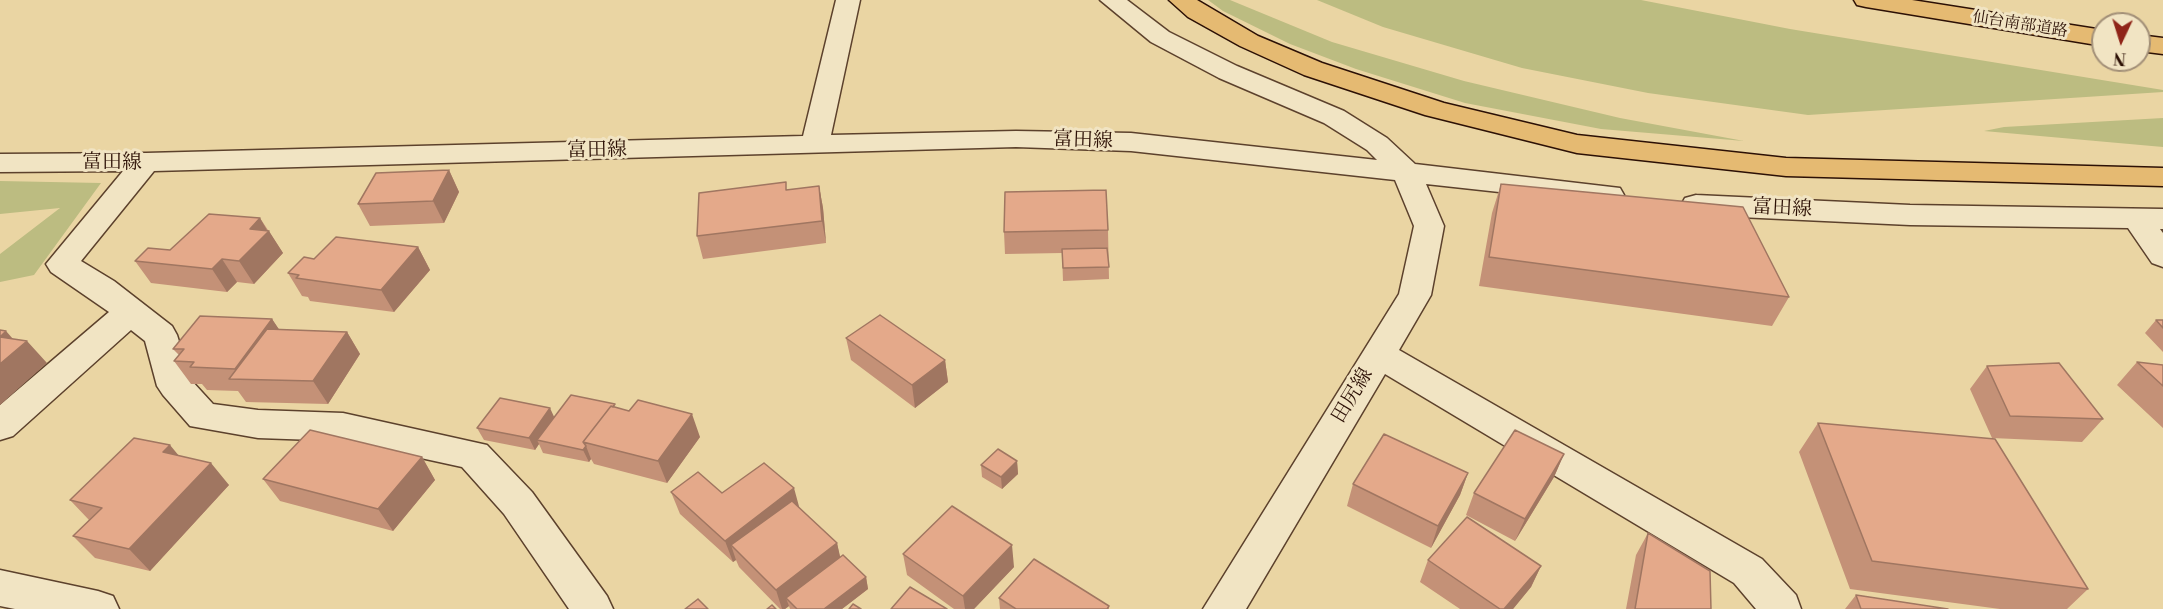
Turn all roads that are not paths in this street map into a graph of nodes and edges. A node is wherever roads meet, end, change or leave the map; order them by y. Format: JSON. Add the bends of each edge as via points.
{"nodes":[{"id":1,"x":848,"y":0,"type":"edge"},
{"id":2,"x":1112,"y":0,"type":"edge"},
{"id":3,"x":1181,"y":0,"type":"edge"},
{"id":4,"x":1866,"y":0,"type":"edge"},
{"id":5,"x":2091,"y":36,"type":"edge"},
{"id":6,"x":815,"y":146,"type":"junction"},
{"id":7,"x":146,"y":162,"type":"junction"},
{"id":8,"x":0,"y":163,"type":"edge"},
{"id":9,"x":1406,"y":172,"type":"junction"},
{"id":10,"x":2163,"y":177,"type":"edge"},
{"id":11,"x":1639,"y":199,"type":"edge"},
{"id":12,"x":1674,"y":203,"type":"edge"},
{"id":13,"x":2149,"y":218,"type":"edge"},
{"id":14,"x":2163,"y":256,"type":"edge"},
{"id":15,"x":130,"y":312,"type":"junction"},
{"id":16,"x":1378,"y":354,"type":"junction"},
{"id":17,"x":0,"y":426,"type":"edge"},
{"id":18,"x":0,"y":588,"type":"edge"},
{"id":19,"x":1781,"y":608,"type":"edge"},
{"id":20,"x":98,"y":609,"type":"edge"},
{"id":21,"x":592,"y":609,"type":"edge"},
{"id":22,"x":1224,"y":609,"type":"edge"}],
"edges":[{"from":1,"to":6,"type":"street"},
{"from":2,"to":9,"type":"street","via":[[1160,38],[1334,117],[1377,144]]},
{"from":3,"to":10,"type":"highway","via":[[1250,41],[1313,69],[1435,109],[1577,144],[1786,167]]},
{"from":4,"to":5,"type":"highway","name":"仙台南部道路"},
{"from":6,"to":7,"type":"street","name":"富田線"},
{"from":6,"to":9,"type":"street","name":"富田線","via":[[1016,139],[1131,142]]},
{"from":7,"to":8,"type":"street","name":"富田線"},
{"from":7,"to":15,"type":"street","via":[[62,264]]},
{"from":9,"to":11,"type":"street","name":"富田線"},
{"from":9,"to":16,"type":"street","name":"田尻線","via":[[1429,226],[1415,295]]},
{"from":12,"to":13,"type":"street","name":"富田線","via":[[1910,215]]},
{"from":13,"to":14,"type":"street"},
{"from":15,"to":17,"type":"street"},
{"from":15,"to":21,"type":"street","via":[[160,336],[175,386],[203,416],[258,424],[343,427],[474,455],[518,503]]},
{"from":16,"to":19,"type":"street","via":[[1748,571]]},
{"from":16,"to":22,"type":"street","name":"田尻線"},
{"from":18,"to":20,"type":"street"}]}
